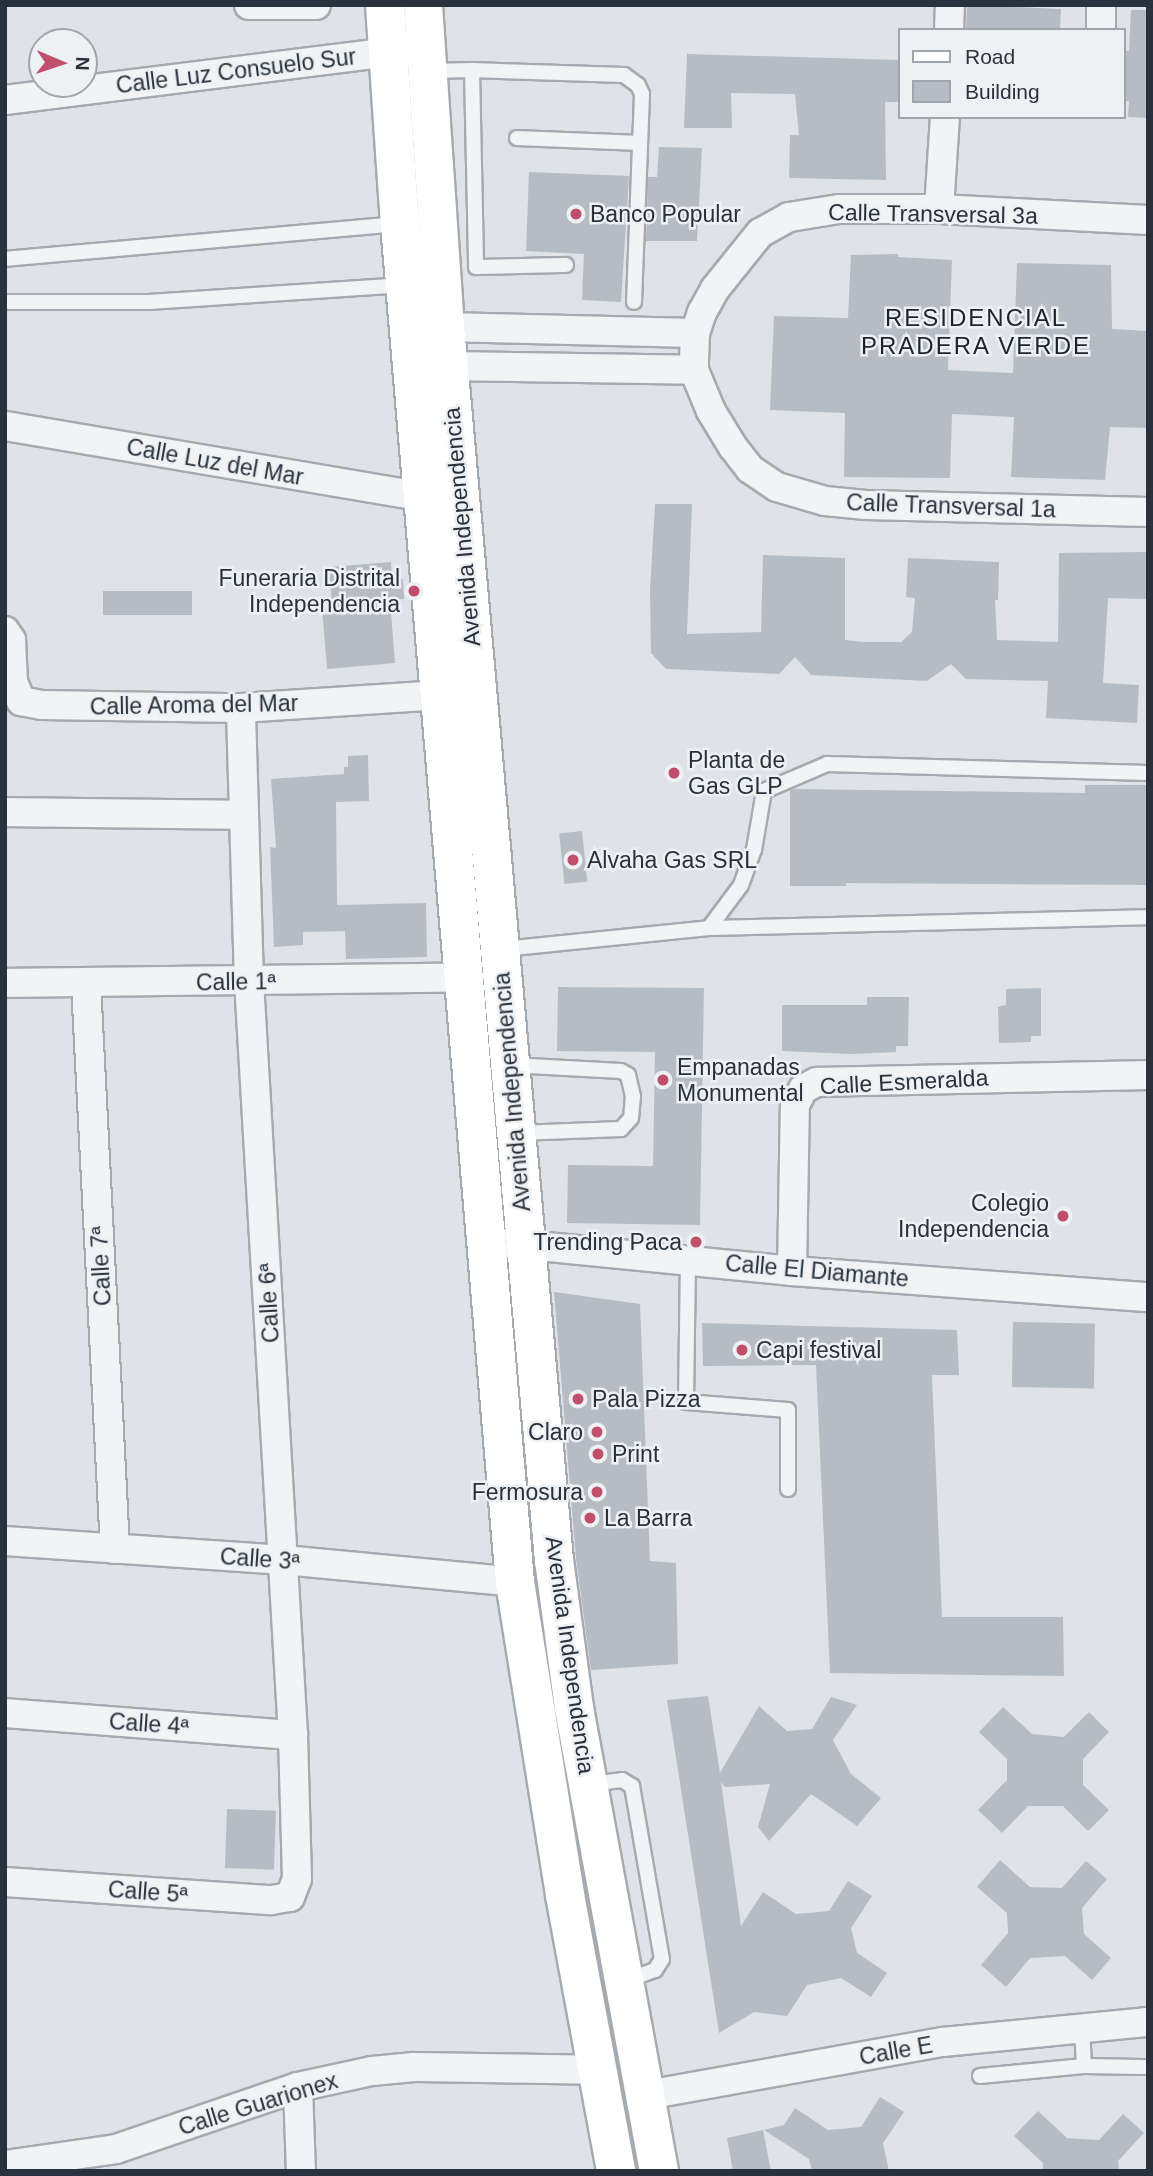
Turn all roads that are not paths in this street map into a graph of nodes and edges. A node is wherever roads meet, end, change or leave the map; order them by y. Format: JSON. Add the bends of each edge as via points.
{"nodes":[{"id":1,"x":249,"y":5,"type":"edge"},
{"id":2,"x":316,"y":5,"type":"edge"},
{"id":3,"x":384,"y":5,"type":"edge"},
{"id":4,"x":424,"y":5,"type":"edge"},
{"id":5,"x":950,"y":5,"type":"edge"},
{"id":6,"x":1101,"y":5,"type":"edge"},
{"id":7,"x":949,"y":28,"type":"edge"},
{"id":8,"x":1101,"y":28,"type":"edge"},
{"id":9,"x":387,"y":52,"type":"junction"},
{"id":10,"x":426,"y":60,"type":"junction"},
{"id":11,"x":472,"y":70,"type":"junction"},
{"id":12,"x":5,"y":100,"type":"edge"},
{"id":13,"x":945,"y":119,"type":"edge"},
{"id":14,"x":517,"y":138,"type":"dead end"},
{"id":15,"x":640,"y":143,"type":"junction"},
{"id":16,"x":939,"y":209,"type":"junction"},
{"id":17,"x":1148,"y":220,"type":"edge"},
{"id":18,"x":400,"y":224,"type":"junction"},
{"id":19,"x":5,"y":258,"type":"edge"},
{"id":20,"x":566,"y":265,"type":"dead end"},
{"id":21,"x":458,"y":266,"type":"junction"},
{"id":22,"x":405,"y":285,"type":"junction"},
{"id":23,"x":5,"y":302,"type":"edge"},
{"id":24,"x":634,"y":302,"type":"dead end"},
{"id":25,"x":445,"y":327,"type":"junction"},
{"id":26,"x":695,"y":333,"type":"junction"},
{"id":27,"x":448,"y":366,"type":"junction"},
{"id":28,"x":694,"y":370,"type":"junction"},
{"id":29,"x":5,"y":426,"type":"edge"},
{"id":30,"x":424,"y":497,"type":"junction"},
{"id":31,"x":1148,"y":512,"type":"edge"},
{"id":32,"x":5,"y":631,"type":"edge"},
{"id":33,"x":441,"y":695,"type":"junction"},
{"id":34,"x":241,"y":708,"type":"junction"},
{"id":35,"x":1148,"y":773,"type":"edge"},
{"id":36,"x":5,"y":812,"type":"edge"},
{"id":37,"x":244,"y":815,"type":"junction"},
{"id":38,"x":1148,"y":917,"type":"edge"},
{"id":39,"x":709,"y":928,"type":"junction"},
{"id":40,"x":481,"y":960,"type":"junction"},
{"id":41,"x":249,"y":982,"type":"junction"},
{"id":42,"x":5,"y":983,"type":"edge"},
{"id":43,"x":86,"y":984,"type":"junction"},
{"id":44,"x":510,"y":1065,"type":"junction"},
{"id":45,"x":1148,"y":1075,"type":"edge"},
{"id":46,"x":516,"y":1133,"type":"junction"},
{"id":47,"x":487,"y":1242,"type":"junction"},
{"id":48,"x":526,"y":1244,"type":"junction"},
{"id":49,"x":688,"y":1259,"type":"junction"},
{"id":50,"x":792,"y":1271,"type":"junction"},
{"id":51,"x":1148,"y":1297,"type":"edge"},
{"id":52,"x":788,"y":1489,"type":"dead end"},
{"id":53,"x":5,"y":1541,"type":"edge"},
{"id":54,"x":115,"y":1549,"type":"junction"},
{"id":55,"x":284,"y":1560,"type":"junction"},
{"id":56,"x":515,"y":1582,"type":"junction"},
{"id":57,"x":5,"y":1713,"type":"edge"},
{"id":58,"x":293,"y":1735,"type":"junction"},
{"id":59,"x":5,"y":1882,"type":"edge"},
{"id":60,"x":290,"y":1897,"type":"joint"},
{"id":61,"x":1148,"y":2022,"type":"edge"},
{"id":62,"x":1082,"y":2028,"type":"junction"},
{"id":63,"x":1084,"y":2066,"type":"junction"},
{"id":64,"x":1148,"y":2067,"type":"edge"},
{"id":65,"x":597,"y":2070,"type":"junction"},
{"id":66,"x":980,"y":2076,"type":"dead end"},
{"id":67,"x":298,"y":2087,"type":"junction"},
{"id":68,"x":647,"y":2095,"type":"junction"},
{"id":69,"x":51,"y":2164,"type":"edge"},
{"id":70,"x":5,"y":2165,"type":"edge"},
{"id":71,"x":301,"y":2171,"type":"edge"},
{"id":72,"x":616,"y":2171,"type":"edge"},
{"id":73,"x":659,"y":2171,"type":"edge"}],
"edges":[{"from":1,"to":2,"type":"street"},
{"from":3,"to":9,"type":"main road","name":"Avenida Independencia"},
{"from":4,"to":10,"type":"main road","name":"Avenida Independencia"},
{"from":5,"to":7,"type":"street"},
{"from":6,"to":8,"type":"street"},
{"from":9,"to":10,"type":"street","name":"Calle Luz Consuelo Sur"},
{"from":9,"to":12,"type":"street","name":"Calle Luz Consuelo Sur"},
{"from":9,"to":18,"type":"main road","name":"Avenida Independencia"},
{"from":10,"to":11,"type":"lane"},
{"from":10,"to":21,"type":"main road","name":"Avenida Independencia"},
{"from":11,"to":15,"type":"lane","via":[[632,78],[642,94]]},
{"from":11,"to":21,"type":"lane"},
{"from":13,"to":16,"type":"street"},
{"from":14,"to":15,"type":"lane"},
{"from":15,"to":24,"type":"lane"},
{"from":16,"to":17,"type":"street","name":"Calle Transversal 3a"},
{"from":16,"to":26,"type":"street","name":"Calle Transversal 3a","via":[[839,209],[789,217],[760,233],[715,289]]},
{"from":18,"to":19,"type":"lane"},
{"from":18,"to":22,"type":"main road","name":"Avenida Independencia"},
{"from":20,"to":21,"type":"lane"},
{"from":21,"to":25,"type":"main road","name":"Avenida Independencia"},
{"from":22,"to":23,"type":"lane","via":[[149,302]]},
{"from":22,"to":30,"type":"main road","name":"Avenida Independencia"},
{"from":25,"to":26,"type":"street"},
{"from":25,"to":27,"type":"main road","name":"Avenida Independencia"},
{"from":26,"to":28,"type":"street"},
{"from":27,"to":28,"type":"street"},
{"from":27,"to":40,"type":"main road","name":"Avenida Independencia"},
{"from":28,"to":31,"type":"street","name":"Calle Transversal 1a","via":[[733,447],[750,469],[777,487],[825,501],[866,505]]},
{"from":29,"to":30,"type":"street","name":"Calle Luz del Mar"},
{"from":30,"to":33,"type":"main road","name":"Avenida Independencia"},
{"from":32,"to":34,"type":"street","name":"Calle Aroma del Mar","via":[[11,640],[13,682],[21,701]]},
{"from":33,"to":34,"type":"street","name":"Calle Aroma del Mar"},
{"from":33,"to":40,"type":"main road","name":"Avenida Independencia"},
{"from":34,"to":37,"type":"street","name":"Calle 6ª"},
{"from":35,"to":39,"type":"lane","via":[[827,764],[764,791],[754,850],[741,885]]},
{"from":36,"to":37,"type":"street"},
{"from":37,"to":41,"type":"street","name":"Calle 6ª"},
{"from":38,"to":39,"type":"lane"},
{"from":39,"to":40,"type":"lane"},
{"from":40,"to":41,"type":"street","name":"Calle 1ª"},
{"from":40,"to":44,"type":"main road","name":"Avenida Independencia"},
{"from":40,"to":47,"type":"main road","name":"Avenida Independencia"},
{"from":41,"to":43,"type":"street","name":"Calle 1ª"},
{"from":41,"to":55,"type":"street","name":"Calle 6ª"},
{"from":42,"to":43,"type":"street","name":"Calle 1ª"},
{"from":43,"to":54,"type":"street","name":"Calle 7ª"},
{"from":44,"to":46,"type":"main road","name":"Avenida Independencia"},
{"from":44,"to":46,"type":"lane","via":[[621,1071],[628,1075],[633,1096],[631,1118],[621,1129]]},
{"from":45,"to":50,"type":"street","name":"Calle Esmeralda","via":[[817,1082],[803,1089],[795,1105]]},
{"from":46,"to":48,"type":"main road","name":"Avenida Independencia"},
{"from":47,"to":48,"type":"street","name":"Calle El Diamante"},
{"from":47,"to":56,"type":"main road","name":"Avenida Independencia"},
{"from":48,"to":49,"type":"street","name":"Calle El Diamante"},
{"from":48,"to":68,"type":"main road","name":"Avenida Independencia","via":[[554,1560],[588,1784]]},
{"from":49,"to":50,"type":"street","name":"Calle El Diamante"},
{"from":49,"to":52,"type":"lane","via":[[686,1402],[788,1410]]},
{"from":50,"to":51,"type":"street","name":"Calle El Diamante"},
{"from":53,"to":54,"type":"street","name":"Calle 3ª"},
{"from":54,"to":55,"type":"street","name":"Calle 3ª"},
{"from":55,"to":56,"type":"street","name":"Calle 3ª"},
{"from":55,"to":58,"type":"street","name":"Calle 6ª"},
{"from":56,"to":65,"type":"main road","name":"Avenida Independencia"},
{"from":57,"to":58,"type":"street","name":"Calle 4ª"},
{"from":58,"to":60,"type":"street","name":"Calle 6ª","via":[[297,1879]]},
{"from":59,"to":60,"type":"street","name":"Calle 5ª","via":[[271,1900]]},
{"from":61,"to":62,"type":"street","name":"Calle E"},
{"from":62,"to":63,"type":"lane"},
{"from":62,"to":68,"type":"street","name":"Calle E","via":[[943,2042]]},
{"from":63,"to":64,"type":"lane"},
{"from":63,"to":66,"type":"lane"},
{"from":65,"to":67,"type":"street","name":"Calle Guarionex","via":[[414,2067]]},
{"from":65,"to":72,"type":"main road","name":"Avenida Independencia"},
{"from":67,"to":69,"type":"street","name":"Calle Guarionex","via":[[116,2148]]},
{"from":67,"to":71,"type":"street"},
{"from":68,"to":73,"type":"main road","name":"Avenida Independencia"},
{"from":69,"to":70,"type":"street","name":"Calle Guarionex"}]}
